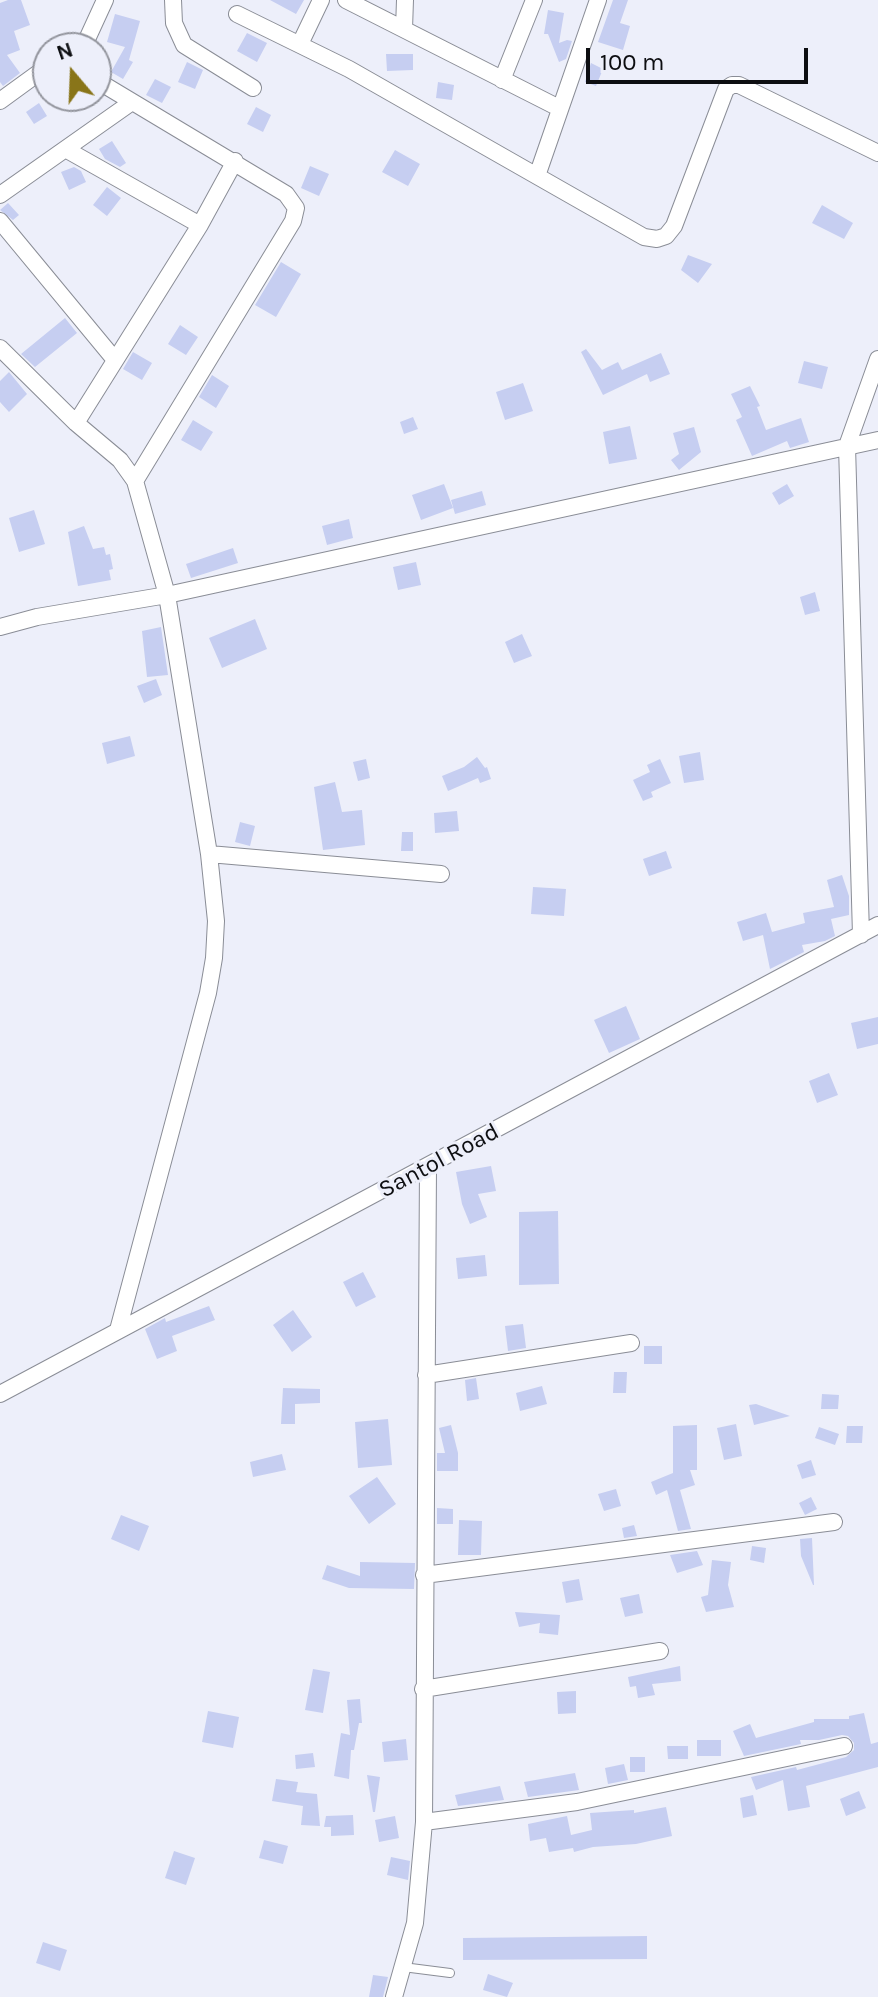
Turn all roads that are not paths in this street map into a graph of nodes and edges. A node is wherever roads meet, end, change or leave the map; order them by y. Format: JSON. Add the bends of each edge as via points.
{"nodes":[{"id":1,"x":105,"y":0,"type":"edge"},
{"id":2,"x":173,"y":0,"type":"edge"},
{"id":3,"x":321,"y":0,"type":"edge"},
{"id":4,"x":346,"y":0,"type":"edge"},
{"id":5,"x":405,"y":0,"type":"edge"},
{"id":6,"x":534,"y":0,"type":"edge"},
{"id":7,"x":598,"y":0,"type":"edge"},
{"id":8,"x":237,"y":14,"type":"dead end"},
{"id":9,"x":404,"y":29,"type":"junction"},
{"id":10,"x":90,"y":32,"type":"edge"},
{"id":11,"x":300,"y":44,"type":"junction"},
{"id":12,"x":32,"y":78,"type":"edge"},
{"id":13,"x":502,"y":80,"type":"junction"},
{"id":14,"x":253,"y":88,"type":"dead end"},
{"id":15,"x":112,"y":90,"type":"edge"},
{"id":16,"x":0,"y":101,"type":"edge"},
{"id":17,"x":132,"y":102,"type":"junction"},
{"id":18,"x":559,"y":108,"type":"junction"},
{"id":19,"x":67,"y":150,"type":"junction"},
{"id":20,"x":878,"y":153,"type":"edge"},
{"id":21,"x":235,"y":161,"type":"junction"},
{"id":22,"x":537,"y":176,"type":"junction"},
{"id":23,"x":0,"y":195,"type":"edge"},
{"id":24,"x":0,"y":221,"type":"edge"},
{"id":25,"x":200,"y":225,"type":"junction"},
{"id":26,"x":0,"y":348,"type":"edge"},
{"id":27,"x":878,"y":359,"type":"edge"},
{"id":28,"x":115,"y":360,"type":"junction"},
{"id":29,"x":76,"y":423,"type":"junction"},
{"id":30,"x":878,"y":440,"type":"edge"},
{"id":31,"x":847,"y":446,"type":"junction"},
{"id":32,"x":135,"y":481,"type":"junction"},
{"id":33,"x":167,"y":595,"type":"junction"},
{"id":34,"x":0,"y":627,"type":"edge"},
{"id":35,"x":209,"y":854,"type":"junction"},
{"id":36,"x":441,"y":874,"type":"dead end"},
{"id":37,"x":878,"y":925,"type":"edge"},
{"id":38,"x":861,"y":935,"type":"junction"},
{"id":39,"x":428,"y":1167,"type":"junction"},
{"id":40,"x":118,"y":1330,"type":"junction"},
{"id":41,"x":631,"y":1343,"type":"dead end"},
{"id":42,"x":426,"y":1375,"type":"junction"},
{"id":43,"x":0,"y":1394,"type":"edge"},
{"id":44,"x":834,"y":1522,"type":"dead end"},
{"id":45,"x":424,"y":1575,"type":"junction"},
{"id":46,"x":660,"y":1651,"type":"dead end"},
{"id":47,"x":423,"y":1689,"type":"junction"},
{"id":48,"x":844,"y":1746,"type":"dead end"},
{"id":49,"x":424,"y":1822,"type":"junction"},
{"id":50,"x":403,"y":1967,"type":"junction"},
{"id":51,"x":450,"y":1973,"type":"dead end"},
{"id":52,"x":394,"y":1997,"type":"edge"}],
"edges":[{"from":1,"to":10,"type":"street"},
{"from":2,"to":14,"type":"street","via":[[174,23],[184,45]]},
{"from":3,"to":11,"type":"street"},
{"from":4,"to":9,"type":"street"},
{"from":5,"to":9,"type":"street"},
{"from":6,"to":13,"type":"street"},
{"from":7,"to":18,"type":"street"},
{"from":8,"to":11,"type":"street"},
{"from":9,"to":13,"type":"street"},
{"from":11,"to":22,"type":"street"},
{"from":12,"to":16,"type":"street"},
{"from":13,"to":18,"type":"street"},
{"from":15,"to":17,"type":"street"},
{"from":17,"to":19,"type":"street"},
{"from":17,"to":21,"type":"street"},
{"from":18,"to":22,"type":"street"},
{"from":19,"to":23,"type":"street"},
{"from":19,"to":25,"type":"street"},
{"from":20,"to":22,"type":"street","via":[[739,85],[726,89],[666,236],[644,237]]},
{"from":21,"to":25,"type":"street"},
{"from":21,"to":32,"type":"street","via":[[291,198],[295,214]]},
{"from":24,"to":28,"type":"street"},
{"from":25,"to":28,"type":"street"},
{"from":26,"to":29,"type":"street"},
{"from":27,"to":31,"type":"street"},
{"from":28,"to":29,"type":"street"},
{"from":29,"to":32,"type":"street","via":[[120,460]]},
{"from":30,"to":31,"type":"street"},
{"from":31,"to":33,"type":"street"},
{"from":31,"to":38,"type":"street"},
{"from":32,"to":33,"type":"street"},
{"from":33,"to":34,"type":"street"},
{"from":33,"to":35,"type":"street"},
{"from":35,"to":36,"type":"street"},
{"from":35,"to":40,"type":"street","via":[[216,921],[208,993]]},
{"from":37,"to":38,"type":"street","name":"Santol Road"},
{"from":38,"to":39,"type":"street","name":"Santol Road"},
{"from":39,"to":40,"type":"street","name":"Santol Road"},
{"from":39,"to":42,"type":"street"},
{"from":40,"to":43,"type":"street","name":"Santol Road"},
{"from":41,"to":42,"type":"street"},
{"from":42,"to":45,"type":"street"},
{"from":44,"to":45,"type":"street"},
{"from":45,"to":47,"type":"street"},
{"from":46,"to":47,"type":"street"},
{"from":47,"to":49,"type":"street"},
{"from":48,"to":49,"type":"street","via":[[577,1802]]},
{"from":49,"to":50,"type":"street","via":[[415,1923]]},
{"from":50,"to":51,"type":"lane"},
{"from":50,"to":52,"type":"street"}]}
